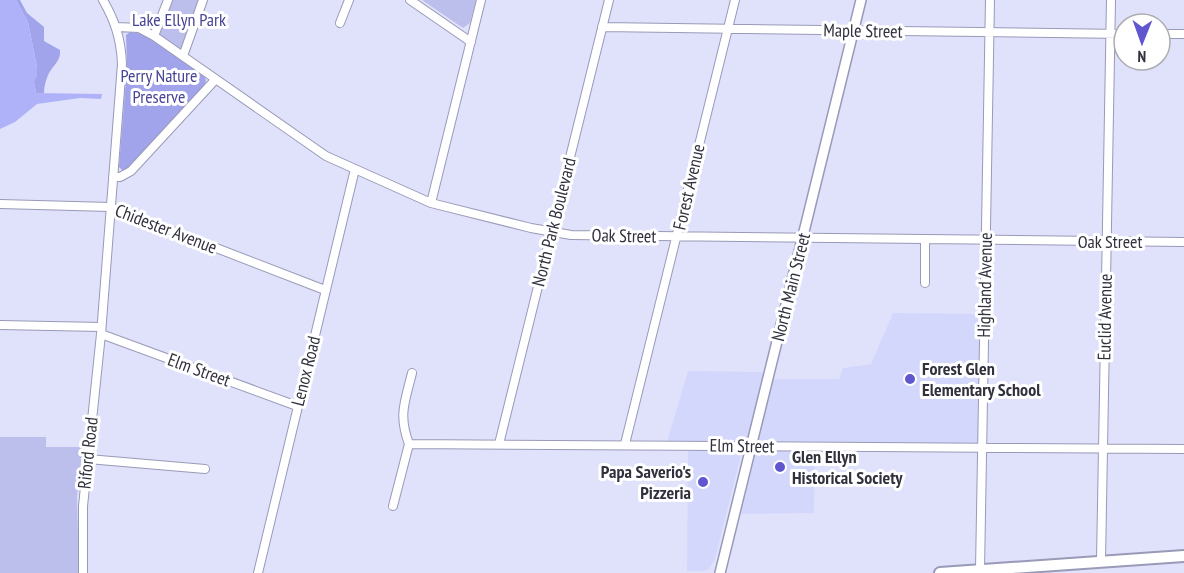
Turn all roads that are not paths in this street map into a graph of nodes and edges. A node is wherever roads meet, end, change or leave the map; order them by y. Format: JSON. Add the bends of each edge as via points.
{"nodes":[{"id":1,"x":103,"y":0,"type":"edge"},
{"id":2,"x":168,"y":0,"type":"edge"},
{"id":3,"x":203,"y":0,"type":"edge"},
{"id":4,"x":349,"y":0,"type":"edge"},
{"id":5,"x":410,"y":0,"type":"edge"},
{"id":6,"x":481,"y":0,"type":"edge"},
{"id":7,"x":609,"y":0,"type":"edge"},
{"id":8,"x":735,"y":0,"type":"edge"},
{"id":9,"x":861,"y":0,"type":"edge"},
{"id":10,"x":990,"y":0,"type":"edge"},
{"id":11,"x":1111,"y":0,"type":"edge"},
{"id":12,"x":340,"y":23,"type":"dead end"},
{"id":13,"x":117,"y":27,"type":"junction"},
{"id":14,"x":602,"y":27,"type":"junction"},
{"id":15,"x":727,"y":29,"type":"junction"},
{"id":16,"x":854,"y":31,"type":"junction"},
{"id":17,"x":990,"y":32,"type":"junction"},
{"id":18,"x":1110,"y":33,"type":"junction"},
{"id":19,"x":154,"y":36,"type":"junction"},
{"id":20,"x":471,"y":42,"type":"junction"},
{"id":21,"x":183,"y":56,"type":"junction"},
{"id":22,"x":215,"y":80,"type":"junction"},
{"id":23,"x":355,"y":169,"type":"junction"},
{"id":24,"x":114,"y":177,"type":"junction"},
{"id":25,"x":431,"y":203,"type":"junction"},
{"id":26,"x":0,"y":204,"type":"edge"},
{"id":27,"x":110,"y":207,"type":"junction"},
{"id":28,"x":551,"y":232,"type":"junction"},
{"id":29,"x":677,"y":237,"type":"junction"},
{"id":30,"x":803,"y":240,"type":"junction"},
{"id":31,"x":925,"y":240,"type":"junction"},
{"id":32,"x":986,"y":241,"type":"junction"},
{"id":33,"x":1106,"y":242,"type":"junction"},
{"id":34,"x":1184,"y":243,"type":"edge"},
{"id":35,"x":925,"y":283,"type":"dead end"},
{"id":36,"x":326,"y":290,"type":"junction"},
{"id":37,"x":0,"y":326,"type":"edge"},
{"id":38,"x":101,"y":330,"type":"junction"},
{"id":39,"x":412,"y":373,"type":"dead end"},
{"id":40,"x":297,"y":406,"type":"junction"},
{"id":41,"x":409,"y":444,"type":"junction"},
{"id":42,"x":499,"y":444,"type":"junction"},
{"id":43,"x":625,"y":444,"type":"junction"},
{"id":44,"x":751,"y":446,"type":"junction"},
{"id":45,"x":983,"y":447,"type":"junction"},
{"id":46,"x":1103,"y":449,"type":"junction"},
{"id":47,"x":1184,"y":449,"type":"edge"},
{"id":48,"x":88,"y":459,"type":"junction"},
{"id":49,"x":205,"y":469,"type":"dead end"},
{"id":50,"x":393,"y":506,"type":"dead end"},
{"id":51,"x":1184,"y":556,"type":"edge"},
{"id":52,"x":1101,"y":561,"type":"junction"},
{"id":53,"x":980,"y":570,"type":"junction"},
{"id":54,"x":83,"y":573,"type":"edge"},
{"id":55,"x":258,"y":573,"type":"edge"},
{"id":56,"x":720,"y":573,"type":"edge"},
{"id":57,"x":940,"y":573,"type":"edge"}],
"edges":[{"from":1,"to":13,"type":"street"},
{"from":2,"to":19,"type":"street"},
{"from":3,"to":21,"type":"street"},
{"from":4,"to":12,"type":"street"},
{"from":5,"to":20,"type":"street"},
{"from":6,"to":20,"type":"street"},
{"from":7,"to":14,"type":"street","name":"North Park Boulevard"},
{"from":8,"to":15,"type":"street","name":"Forest Avenue"},
{"from":9,"to":16,"type":"street","name":"North Main Street"},
{"from":10,"to":17,"type":"street","name":"Highland Avenue"},
{"from":11,"to":18,"type":"street","name":"Euclid Avenue"},
{"from":13,"to":19,"type":"street","name":"Oak Street","via":[[139,28]]},
{"from":13,"to":24,"type":"street","via":[[122,64]]},
{"from":14,"to":15,"type":"street","name":"Maple Street"},
{"from":14,"to":28,"type":"street","name":"North Park Boulevard"},
{"from":15,"to":16,"type":"street","name":"Maple Street"},
{"from":15,"to":29,"type":"street","name":"Forest Avenue"},
{"from":16,"to":17,"type":"street","name":"Maple Street"},
{"from":16,"to":30,"type":"street","name":"North Main Street"},
{"from":17,"to":18,"type":"street","name":"Maple Street"},
{"from":17,"to":32,"type":"street","name":"Highland Avenue"},
{"from":18,"to":33,"type":"street","name":"Euclid Avenue"},
{"from":19,"to":21,"type":"street","name":"Oak Street"},
{"from":20,"to":25,"type":"street"},
{"from":21,"to":22,"type":"street","name":"Oak Street"},
{"from":22,"to":23,"type":"street","name":"Oak Street","via":[[326,156]]},
{"from":22,"to":24,"type":"street","via":[[131,171]]},
{"from":23,"to":25,"type":"street","name":"Oak Street"},
{"from":23,"to":36,"type":"street","name":"Lenox Road"},
{"from":24,"to":27,"type":"street"},
{"from":25,"to":28,"type":"street","name":"Oak Street"},
{"from":26,"to":27,"type":"street","name":"Chidester Avenue"},
{"from":27,"to":36,"type":"street","name":"Chidester Avenue"},
{"from":27,"to":38,"type":"street","name":"Riford Road"},
{"from":28,"to":29,"type":"street","name":"Oak Street","via":[[571,236]]},
{"from":28,"to":42,"type":"street","name":"North Park Boulevard"},
{"from":29,"to":30,"type":"street","name":"Oak Street"},
{"from":29,"to":43,"type":"street","name":"Forest Avenue"},
{"from":30,"to":31,"type":"street","name":"Oak Street"},
{"from":30,"to":44,"type":"street","name":"North Main Street"},
{"from":31,"to":32,"type":"street","name":"Oak Street"},
{"from":31,"to":35,"type":"street"},
{"from":32,"to":33,"type":"street","name":"Oak Street"},
{"from":32,"to":45,"type":"street","name":"Highland Avenue"},
{"from":33,"to":34,"type":"street","name":"Oak Street"},
{"from":33,"to":46,"type":"street","name":"Euclid Avenue"},
{"from":36,"to":40,"type":"street","name":"Lenox Road"},
{"from":37,"to":38,"type":"street","name":"Elm Street"},
{"from":38,"to":40,"type":"street","name":"Elm Street"},
{"from":38,"to":48,"type":"street","name":"Riford Road"},
{"from":39,"to":41,"type":"street","via":[[402,416]]},
{"from":40,"to":55,"type":"street","name":"Lenox Road"},
{"from":41,"to":42,"type":"street","name":"Elm Street"},
{"from":41,"to":50,"type":"street"},
{"from":42,"to":43,"type":"street","name":"Elm Street"},
{"from":43,"to":44,"type":"street","name":"Elm Street"},
{"from":44,"to":45,"type":"street","name":"Elm Street"},
{"from":44,"to":56,"type":"street","name":"North Main Street"},
{"from":45,"to":46,"type":"street","name":"Elm Street"},
{"from":45,"to":53,"type":"street","name":"Highland Avenue"},
{"from":46,"to":47,"type":"street","name":"Elm Street"},
{"from":46,"to":52,"type":"street","name":"Euclid Avenue"},
{"from":48,"to":49,"type":"street"},
{"from":48,"to":54,"type":"street","name":"Riford Road"},
{"from":51,"to":52,"type":"main road"},
{"from":52,"to":53,"type":"main road"},
{"from":53,"to":57,"type":"main road"}]}
